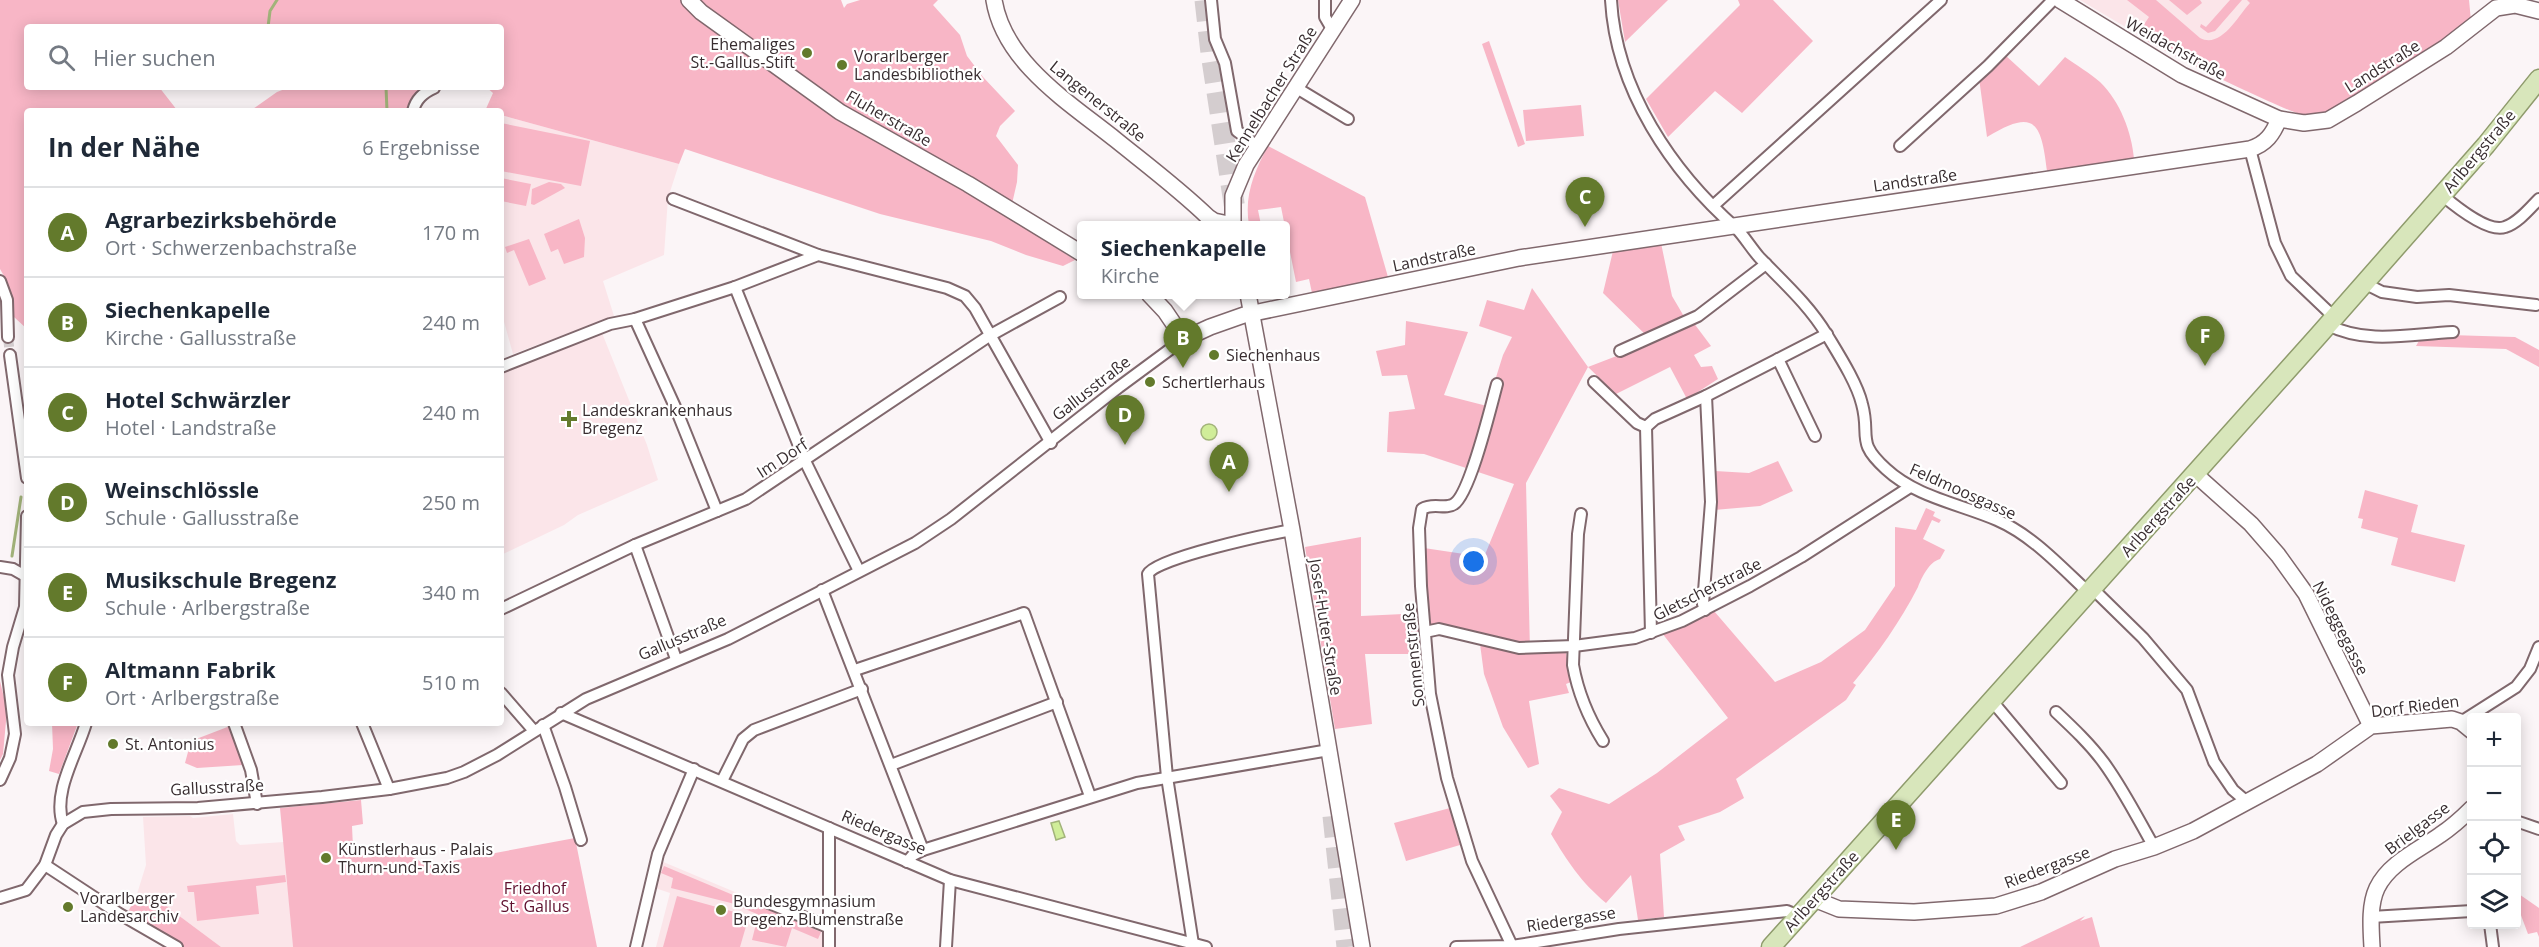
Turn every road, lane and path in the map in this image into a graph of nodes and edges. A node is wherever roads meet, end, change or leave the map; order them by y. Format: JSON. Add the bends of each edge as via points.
{"nodes":[{"id":1,"x":689,"y":0,"type":"edge"},
{"id":2,"x":994,"y":0,"type":"edge"},
{"id":3,"x":1211,"y":0,"type":"edge"},
{"id":4,"x":1325,"y":0,"type":"edge"},
{"id":5,"x":1352,"y":0,"type":"edge"},
{"id":6,"x":1941,"y":0,"type":"edge"},
{"id":7,"x":2053,"y":0,"type":"edge"},
{"id":8,"x":2060,"y":0,"type":"edge"},
{"id":9,"x":1611,"y":2,"type":"edge"},
{"id":10,"x":2539,"y":11,"type":"edge"},
{"id":11,"x":1332,"y":29,"type":"junction"},
{"id":12,"x":2539,"y":79,"type":"edge"},
{"id":13,"x":1295,"y":87,"type":"junction"},
{"id":14,"x":431,"y":90,"type":"edge"},
{"id":15,"x":414,"y":108,"type":"edge"},
{"id":16,"x":1348,"y":119,"type":"dead end"},
{"id":17,"x":2279,"y":119,"type":"junction"},
{"id":18,"x":1257,"y":146,"type":"junction"},
{"id":19,"x":1900,"y":146,"type":"dead end"},
{"id":20,"x":2250,"y":149,"type":"junction"},
{"id":21,"x":2442,"y":195,"type":"junction"},
{"id":22,"x":673,"y":199,"type":"dead end"},
{"id":23,"x":2539,"y":199,"type":"edge"},
{"id":24,"x":1714,"y":205,"type":"junction"},
{"id":25,"x":1233,"y":220,"type":"edge"},
{"id":26,"x":1732,"y":225,"type":"junction"},
{"id":27,"x":1077,"y":251,"type":"edge"},
{"id":28,"x":818,"y":255,"type":"junction"},
{"id":29,"x":1766,"y":264,"type":"junction"},
{"id":30,"x":0,"y":280,"type":"edge"},
{"id":31,"x":2364,"y":284,"type":"junction"},
{"id":32,"x":735,"y":287,"type":"junction"},
{"id":33,"x":1060,"y":297,"type":"dead end"},
{"id":34,"x":1154,"y":299,"type":"edge"},
{"id":35,"x":1249,"y":299,"type":"edge"},
{"id":36,"x":2536,"y":305,"type":"dead end"},
{"id":37,"x":1252,"y":314,"type":"junction"},
{"id":38,"x":635,"y":319,"type":"junction"},
{"id":39,"x":2331,"y":321,"type":"junction"},
{"id":40,"x":2452,"y":332,"type":"dead end"},
{"id":41,"x":1827,"y":334,"type":"junction"},
{"id":42,"x":989,"y":336,"type":"junction"},
{"id":43,"x":8,"y":337,"type":"tunnel mouth"},
{"id":44,"x":1184,"y":339,"type":"junction"},
{"id":45,"x":1620,"y":351,"type":"dead end"},
{"id":46,"x":10,"y":355,"type":"tunnel mouth"},
{"id":47,"x":1778,"y":359,"type":"junction"},
{"id":48,"x":504,"y":366,"type":"edge"},
{"id":49,"x":1594,"y":382,"type":"dead end"},
{"id":50,"x":1497,"y":384,"type":"dead end"},
{"id":51,"x":1706,"y":396,"type":"junction"},
{"id":52,"x":1646,"y":427,"type":"junction"},
{"id":53,"x":1815,"y":436,"type":"dead end"},
{"id":54,"x":1051,"y":442,"type":"junction"},
{"id":55,"x":24,"y":456,"type":"edge"},
{"id":56,"x":804,"y":461,"type":"junction"},
{"id":57,"x":2199,"y":478,"type":"junction"},
{"id":58,"x":1910,"y":487,"type":"junction"},
{"id":59,"x":717,"y":511,"type":"junction"},
{"id":60,"x":1581,"y":514,"type":"dead end"},
{"id":61,"x":1292,"y":530,"type":"junction"},
{"id":62,"x":635,"y":544,"type":"junction"},
{"id":63,"x":0,"y":567,"type":"edge"},
{"id":64,"x":859,"y":571,"type":"junction"},
{"id":65,"x":24,"y":575,"type":"edge"},
{"id":66,"x":822,"y":590,"type":"junction"},
{"id":67,"x":2091,"y":591,"type":"junction"},
{"id":68,"x":504,"y":608,"type":"edge"},
{"id":69,"x":24,"y":610,"type":"edge"},
{"id":70,"x":1705,"y":610,"type":"junction"},
{"id":71,"x":1425,"y":632,"type":"junction"},
{"id":72,"x":1651,"y":633,"type":"junction"},
{"id":73,"x":1574,"y":646,"type":"junction"},
{"id":74,"x":2539,"y":647,"type":"edge"},
{"id":75,"x":676,"y":659,"type":"junction"},
{"id":76,"x":855,"y":670,"type":"junction"},
{"id":77,"x":862,"y":689,"type":"junction"},
{"id":78,"x":504,"y":696,"type":"edge"},
{"id":79,"x":1992,"y":701,"type":"junction"},
{"id":80,"x":1057,"y":702,"type":"junction"},
{"id":81,"x":2056,"y":712,"type":"dead end"},
{"id":82,"x":561,"y":713,"type":"junction"},
{"id":83,"x":85,"y":726,"type":"edge"},
{"id":84,"x":235,"y":726,"type":"edge"},
{"id":85,"x":363,"y":726,"type":"edge"},
{"id":86,"x":2371,"y":726,"type":"junction"},
{"id":87,"x":2466,"y":726,"type":"edge"},
{"id":88,"x":538,"y":728,"type":"junction"},
{"id":89,"x":1603,"y":741,"type":"dead end"},
{"id":90,"x":1329,"y":750,"type":"junction"},
{"id":91,"x":891,"y":765,"type":"junction"},
{"id":92,"x":694,"y":769,"type":"junction"},
{"id":93,"x":1167,"y":777,"type":"junction"},
{"id":94,"x":0,"y":780,"type":"edge"},
{"id":95,"x":722,"y":781,"type":"junction"},
{"id":96,"x":2061,"y":783,"type":"dead end"},
{"id":97,"x":389,"y":789,"type":"junction"},
{"id":98,"x":1090,"y":796,"type":"junction"},
{"id":99,"x":2247,"y":801,"type":"junction"},
{"id":100,"x":257,"y":804,"type":"junction"},
{"id":101,"x":2467,"y":813,"type":"edge"},
{"id":102,"x":2521,"y":822,"type":"edge"},
{"id":103,"x":63,"y":824,"type":"junction"},
{"id":104,"x":829,"y":828,"type":"junction"},
{"id":105,"x":2539,"y":829,"type":"edge"},
{"id":106,"x":581,"y":840,"type":"dead end"},
{"id":107,"x":2154,"y":847,"type":"junction"},
{"id":108,"x":923,"y":850,"type":"junction"},
{"id":109,"x":907,"y":862,"type":"junction"},
{"id":110,"x":45,"y":865,"type":"junction"},
{"id":111,"x":950,"y":880,"type":"junction"},
{"id":112,"x":0,"y":898,"type":"edge"},
{"id":113,"x":1814,"y":899,"type":"junction"},
{"id":114,"x":769,"y":903,"type":"dead end"},
{"id":115,"x":2467,"y":911,"type":"edge"},
{"id":116,"x":1799,"y":916,"type":"junction"},
{"id":117,"x":2371,"y":916,"type":"junction"},
{"id":118,"x":828,"y":927,"type":"junction"},
{"id":119,"x":2491,"y":929,"type":"edge"},
{"id":120,"x":1193,"y":944,"type":"junction"},
{"id":121,"x":1512,"y":946,"type":"edge"},
{"id":122,"x":177,"y":947,"type":"edge"},
{"id":123,"x":636,"y":947,"type":"edge"},
{"id":124,"x":829,"y":947,"type":"edge"},
{"id":125,"x":946,"y":947,"type":"edge"},
{"id":126,"x":1206,"y":947,"type":"edge"},
{"id":127,"x":1362,"y":947,"type":"edge"},
{"id":128,"x":1456,"y":947,"type":"edge"},
{"id":129,"x":1771,"y":947,"type":"edge"},
{"id":130,"x":2372,"y":947,"type":"edge"},
{"id":131,"x":2493,"y":947,"type":"edge"}],
"edges":[{"from":1,"to":27,"type":"street","name":"Fluherstraße","via":[[840,112]]},
{"from":2,"to":25,"type":"street","name":"Langenerstraße","via":[[1004,31],[1039,77],[1214,221]]},
{"from":3,"to":18,"type":"street","via":[[1215,39],[1228,76],[1237,131]]},
{"from":4,"to":11,"type":"street","via":[[1326,17]]},
{"from":5,"to":11,"type":"street","name":"Kennelbacher Straße"},
{"from":6,"to":24,"type":"street"},
{"from":7,"to":19,"type":"street"},
{"from":8,"to":17,"type":"street","name":"Weidachstraße","via":[[2182,75]]},
{"from":9,"to":24,"type":"street","name":"Feldmoosgasse","via":[[1618,44],[1647,119],[1680,170]]},
{"from":10,"to":17,"type":"street","name":"Landstraße","via":[[2516,5],[2496,8],[2446,47],[2328,120],[2304,123]]},
{"from":11,"to":13,"type":"street","name":"Kennelbacher Straße"},
{"from":12,"to":21,"type":"main road","name":"Arlbergstraße"},
{"from":13,"to":16,"type":"street"},
{"from":13,"to":18,"type":"street","name":"Kennelbacher Straße"},
{"from":14,"to":15,"type":"street"},
{"from":17,"to":20,"type":"street","name":"Landstraße","via":[[2265,142]]},
{"from":18,"to":25,"type":"street","name":"Kennelbacher Straße","via":[[1233,196]]},
{"from":20,"to":26,"type":"street","name":"Landstraße"},
{"from":20,"to":39,"type":"street","via":[[2275,243],[2291,276]]},
{"from":21,"to":23,"type":"street","via":[[2466,214],[2495,228],[2512,223]]},
{"from":21,"to":31,"type":"main road","name":"Arlbergstraße"},
{"from":22,"to":28,"type":"street"},
{"from":24,"to":26,"type":"street","name":"Feldmoosgasse"},
{"from":26,"to":29,"type":"street","name":"Feldmoosgasse"},
{"from":26,"to":37,"type":"street","name":"Landstraße","via":[[1500,262]]},
{"from":28,"to":32,"type":"street"},
{"from":28,"to":42,"type":"street","via":[[957,291],[975,308]]},
{"from":29,"to":41,"type":"street","name":"Feldmoosgasse","via":[[1805,304]]},
{"from":29,"to":45,"type":"street","via":[[1698,316]]},
{"from":30,"to":43,"type":"street","via":[[7,300]]},
{"from":31,"to":36,"type":"street","via":[[2382,292],[2416,297],[2449,295]]},
{"from":31,"to":39,"type":"main road","name":"Arlbergstraße"},
{"from":32,"to":38,"type":"street"},
{"from":32,"to":56,"type":"street"},
{"from":33,"to":42,"type":"street","name":"Im Dorf"},
{"from":34,"to":44,"type":"street"},
{"from":35,"to":37,"type":"street","name":"Josef-Huter-Straße"},
{"from":37,"to":44,"type":"street","name":"Gallusstraße"},
{"from":37,"to":61,"type":"street","name":"Josef-Huter-Straße"},
{"from":38,"to":48,"type":"street","via":[[610,324]]},
{"from":38,"to":59,"type":"street"},
{"from":39,"to":40,"type":"street","via":[[2353,335],[2373,337]]},
{"from":39,"to":57,"type":"main road","name":"Arlbergstraße"},
{"from":41,"to":47,"type":"street"},
{"from":41,"to":58,"type":"street","name":"Feldmoosgasse","via":[[1862,404],[1867,448]]},
{"from":42,"to":54,"type":"street"},
{"from":42,"to":56,"type":"street","name":"Im Dorf"},
{"from":44,"to":54,"type":"street","name":"Gallusstraße"},
{"from":46,"to":55,"type":"street"},
{"from":47,"to":51,"type":"street"},
{"from":47,"to":53,"type":"street"},
{"from":49,"to":52,"type":"street"},
{"from":50,"to":71,"type":"street","name":"Sonnenstraße","via":[[1460,498],[1448,506],[1430,505],[1422,509],[1420,574]]},
{"from":51,"to":52,"type":"street"},
{"from":51,"to":70,"type":"street","via":[[1711,502]]},
{"from":52,"to":72,"type":"street"},
{"from":54,"to":64,"type":"street","name":"Gallusstraße","via":[[934,532]]},
{"from":56,"to":59,"type":"street","name":"Im Dorf","via":[[746,499]]},
{"from":56,"to":64,"type":"street"},
{"from":57,"to":67,"type":"main road","name":"Arlbergstraße"},
{"from":57,"to":86,"type":"street","name":"Nideggegasse","via":[[2251,524],[2306,594]]},
{"from":58,"to":67,"type":"street","name":"Feldmoosgasse","via":[[2012,528]]},
{"from":58,"to":70,"type":"street","name":"Gletscherstraße","via":[[1801,557]]},
{"from":59,"to":62,"type":"street","name":"Im Dorf"},
{"from":60,"to":73,"type":"street"},
{"from":61,"to":90,"type":"street","name":"Josef-Huter-Straße"},
{"from":61,"to":93,"type":"street","via":[[1150,569]]},
{"from":62,"to":68,"type":"street","name":"Im Dorf"},
{"from":62,"to":75,"type":"street"},
{"from":63,"to":65,"type":"street"},
{"from":64,"to":66,"type":"street","name":"Gallusstraße"},
{"from":66,"to":75,"type":"street","name":"Gallusstraße","via":[[728,639]]},
{"from":66,"to":76,"type":"street"},
{"from":67,"to":79,"type":"main road","name":"Arlbergstraße"},
{"from":67,"to":99,"type":"street","name":"Feldmoosgasse","via":[[2143,638],[2187,690],[2214,762],[2233,790]]},
{"from":69,"to":94,"type":"street","via":[[9,675],[14,740]]},
{"from":70,"to":72,"type":"street","name":"Gletscherstraße"},
{"from":71,"to":73,"type":"street","name":"Gletscherstraße","via":[[1439,629],[1519,648]]},
{"from":71,"to":121,"type":"street","name":"Sonnenstraße","via":[[1430,694],[1447,778],[1472,861]]},
{"from":72,"to":73,"type":"street","name":"Gletscherstraße"},
{"from":73,"to":89,"type":"street","via":[[1576,684],[1589,719]]},
{"from":74,"to":87,"type":"street","name":"Dorf Rieden","via":[[2530,669],[2516,687]]},
{"from":75,"to":82,"type":"street","name":"Gallusstraße"},
{"from":76,"to":77,"type":"street"},
{"from":76,"to":80,"type":"street","via":[[1024,613]]},
{"from":77,"to":91,"type":"street"},
{"from":77,"to":95,"type":"street","via":[[754,730],[743,739]]},
{"from":78,"to":88,"type":"street"},
{"from":79,"to":96,"type":"street"},
{"from":79,"to":113,"type":"main road","name":"Arlbergstraße"},
{"from":80,"to":91,"type":"street"},
{"from":80,"to":98,"type":"street"},
{"from":81,"to":107,"type":"street","via":[[2103,762]]},
{"from":82,"to":88,"type":"street","name":"Gallusstraße"},
{"from":82,"to":92,"type":"street","name":"Riedergasse"},
{"from":83,"to":103,"type":"street","via":[[62,794],[58,812]]},
{"from":84,"to":100,"type":"street","via":[[251,770]]},
{"from":85,"to":97,"type":"street"},
{"from":86,"to":87,"type":"street","name":"Dorf Rieden","via":[[2452,719]]},
{"from":86,"to":99,"type":"street","name":"Dorf Rieden","via":[[2317,764]]},
{"from":88,"to":97,"type":"street","name":"Gallusstraße","via":[[464,772]]},
{"from":88,"to":106,"type":"street","via":[[549,739]]},
{"from":90,"to":93,"type":"street"},
{"from":90,"to":127,"type":"street","name":"Josef-Huter-Straße"},
{"from":91,"to":108,"type":"street"},
{"from":92,"to":95,"type":"street","name":"Riedergasse"},
{"from":92,"to":123,"type":"street","via":[[658,854]]},
{"from":93,"to":98,"type":"street"},
{"from":93,"to":120,"type":"street"},
{"from":95,"to":104,"type":"street","name":"Riedergasse"},
{"from":97,"to":100,"type":"street","name":"Gallusstraße"},
{"from":98,"to":108,"type":"street"},
{"from":99,"to":107,"type":"street","name":"Riedergasse"},
{"from":100,"to":103,"type":"street","name":"Gallusstraße","via":[[93,811],[75,815]]},
{"from":101,"to":117,"type":"street","name":"Brielgasse","via":[[2390,871],[2377,888]]},
{"from":102,"to":105,"type":"street"},
{"from":103,"to":110,"type":"street"},
{"from":104,"to":109,"type":"street","name":"Riedergasse"},
{"from":104,"to":118,"type":"street"},
{"from":107,"to":113,"type":"street","name":"Riedergasse","via":[[1996,906],[1914,912],[1839,909]]},
{"from":108,"to":109,"type":"street"},
{"from":109,"to":111,"type":"street","name":"Riedergasse"},
{"from":110,"to":112,"type":"street","via":[[26,890]]},
{"from":110,"to":122,"type":"street"},
{"from":111,"to":120,"type":"street","name":"Riedergasse"},
{"from":111,"to":125,"type":"street"},
{"from":113,"to":116,"type":"main road","name":"Arlbergstraße"},
{"from":114,"to":118,"type":"street"},
{"from":115,"to":117,"type":"street"},
{"from":116,"to":121,"type":"street","name":"Riedergasse","via":[[1787,911],[1619,929]]},
{"from":116,"to":129,"type":"main road","name":"Arlbergstraße"},
{"from":117,"to":130,"type":"street","name":"Brielgasse"},
{"from":118,"to":124,"type":"street"},
{"from":119,"to":131,"type":"street"},
{"from":120,"to":126,"type":"street","name":"Riedergasse"},
{"from":121,"to":128,"type":"street","name":"Riedergasse"}]}
